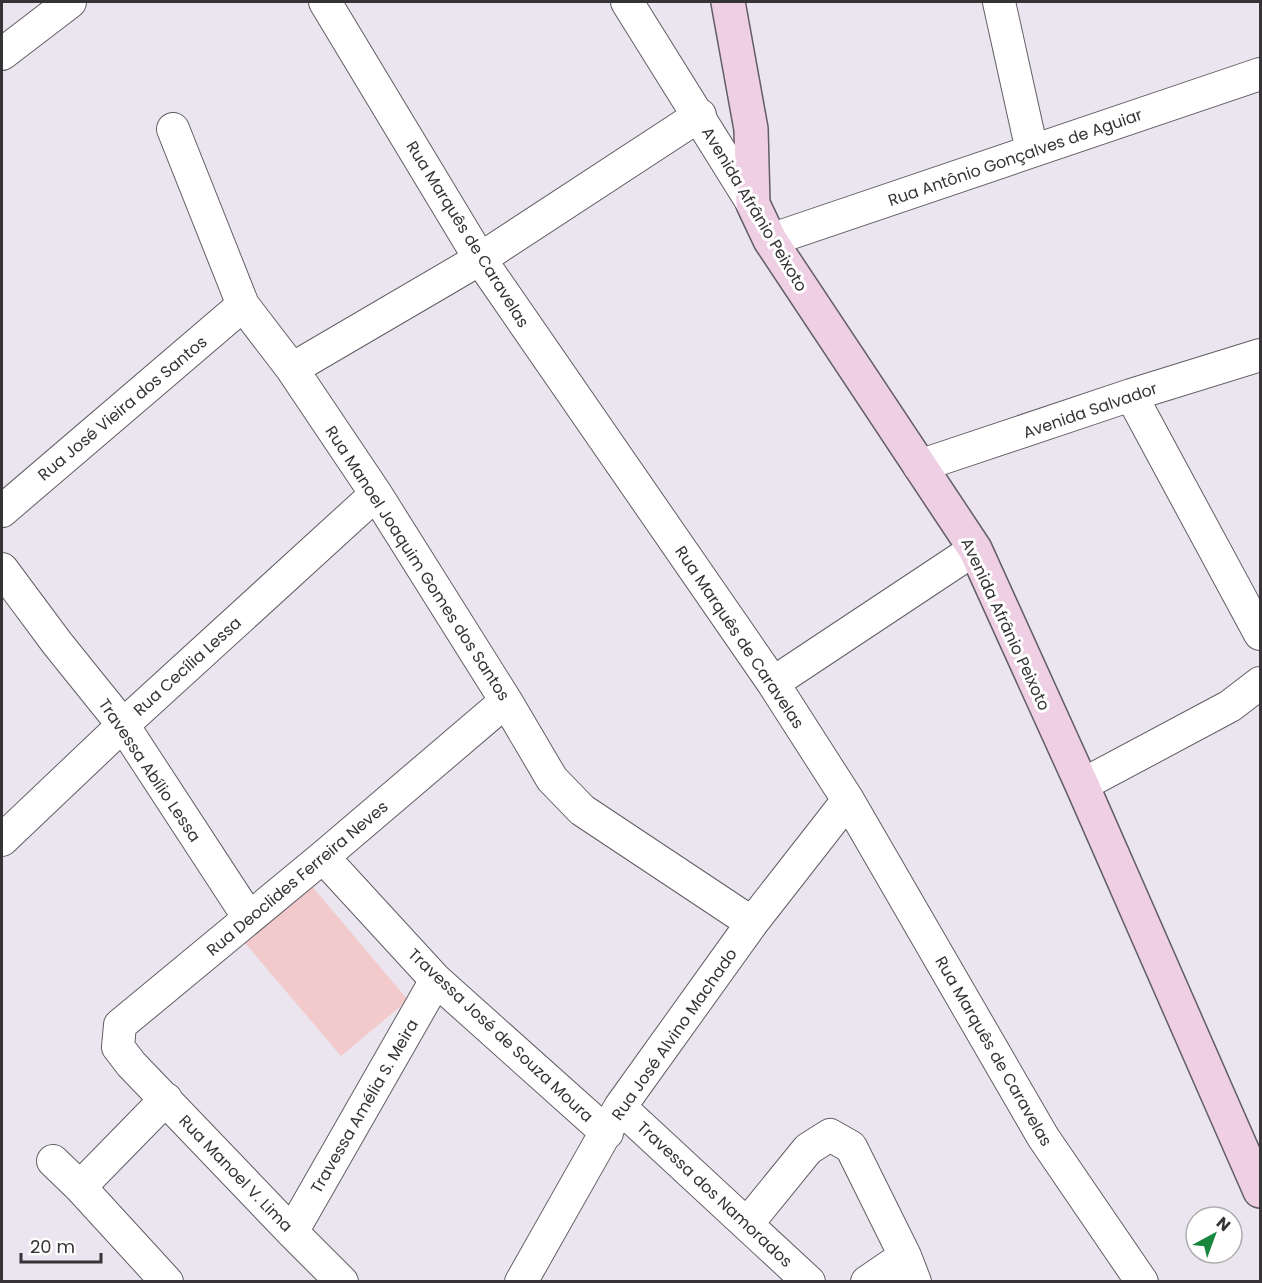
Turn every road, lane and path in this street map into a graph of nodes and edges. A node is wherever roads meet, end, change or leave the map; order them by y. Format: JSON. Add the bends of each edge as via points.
{"nodes":[{"id":1,"x":70,"y":2,"type":"edge"},
{"id":2,"x":325,"y":2,"type":"edge"},
{"id":3,"x":627,"y":2,"type":"edge"},
{"id":4,"x":728,"y":2,"type":"edge"},
{"id":5,"x":999,"y":2,"type":"edge"},
{"id":6,"x":2,"y":54,"type":"edge"},
{"id":7,"x":1260,"y":74,"type":"edge"},
{"id":8,"x":700,"y":115,"type":"junction"},
{"id":9,"x":173,"y":129,"type":"dead end"},
{"id":10,"x":1032,"y":151,"type":"junction"},
{"id":11,"x":753,"y":204,"type":"junction"},
{"id":12,"x":770,"y":240,"type":"junction"},
{"id":13,"x":480,"y":259,"type":"junction"},
{"id":14,"x":243,"y":305,"type":"junction"},
{"id":15,"x":1260,"y":355,"type":"edge"},
{"id":16,"x":292,"y":369,"type":"junction"},
{"id":17,"x":1131,"y":395,"type":"junction"},
{"id":18,"x":919,"y":466,"type":"junction"},
{"id":19,"x":376,"y":494,"type":"junction"},
{"id":20,"x":2,"y":511,"type":"edge"},
{"id":21,"x":975,"y":549,"type":"junction"},
{"id":22,"x":2,"y":569,"type":"edge"},
{"id":23,"x":1260,"y":634,"type":"edge"},
{"id":24,"x":773,"y":683,"type":"junction"},
{"id":25,"x":1260,"y":683,"type":"edge"},
{"id":26,"x":506,"y":701,"type":"junction"},
{"id":27,"x":123,"y":725,"type":"junction"},
{"id":28,"x":1082,"y":785,"type":"junction"},
{"id":29,"x":848,"y":800,"type":"junction"},
{"id":30,"x":2,"y":840,"type":"edge"},
{"id":31,"x":323,"y":857,"type":"junction"},
{"id":32,"x":249,"y":918,"type":"junction"},
{"id":33,"x":752,"y":923,"type":"junction"},
{"id":34,"x":436,"y":980,"type":"junction"},
{"id":35,"x":131,"y":1064,"type":"joint"},
{"id":36,"x":166,"y":1100,"type":"junction"},
{"id":37,"x":613,"y":1120,"type":"junction"},
{"id":38,"x":53,"y":1161,"type":"dead end"},
{"id":39,"x":80,"y":1187,"type":"junction"},
{"id":40,"x":1260,"y":1191,"type":"edge"},
{"id":41,"x":747,"y":1224,"type":"junction"},
{"id":42,"x":292,"y":1232,"type":"junction"},
{"id":43,"x":910,"y":1269,"type":"edge"},
{"id":44,"x":167,"y":1281,"type":"edge"},
{"id":45,"x":342,"y":1281,"type":"edge"},
{"id":46,"x":520,"y":1281,"type":"edge"},
{"id":47,"x":809,"y":1281,"type":"edge"},
{"id":48,"x":867,"y":1281,"type":"edge"},
{"id":49,"x":1142,"y":1281,"type":"edge"}],
"edges":[{"from":1,"to":6,"type":"street"},
{"from":2,"to":13,"type":"street","name":"Rua Marquês de Caravelas"},
{"from":3,"to":8,"type":"street","name":"Avenida Afrânio Peixoto"},
{"from":4,"to":11,"type":"street","via":[[751,129]]},
{"from":5,"to":10,"type":"street"},
{"from":7,"to":10,"type":"street","name":"Rua Antônio Gonçalves de Aguiar"},
{"from":8,"to":11,"type":"street","name":"Avenida Afrânio Peixoto"},
{"from":8,"to":13,"type":"street"},
{"from":9,"to":14,"type":"street","name":"Rua Manoel Joaquim Gomes dos Santos"},
{"from":10,"to":12,"type":"street","name":"Rua Antônio Gonçalves de Aguiar"},
{"from":11,"to":12,"type":"street","name":"Avenida Afrânio Peixoto"},
{"from":12,"to":18,"type":"street","name":"Avenida Afrânio Peixoto"},
{"from":13,"to":16,"type":"street"},
{"from":13,"to":24,"type":"street","name":"Rua Marquês de Caravelas"},
{"from":14,"to":16,"type":"street","name":"Rua Manoel Joaquim Gomes dos Santos"},
{"from":14,"to":20,"type":"street","name":"Rua José Vieira dos Santos"},
{"from":15,"to":17,"type":"street","name":"Avenida Salvador"},
{"from":16,"to":19,"type":"street","name":"Rua Manoel Joaquim Gomes dos Santos"},
{"from":17,"to":18,"type":"street","name":"Avenida Salvador"},
{"from":17,"to":23,"type":"street"},
{"from":18,"to":21,"type":"street","name":"Avenida Afrânio Peixoto"},
{"from":19,"to":26,"type":"street","name":"Rua Manoel Joaquim Gomes dos Santos"},
{"from":19,"to":27,"type":"street","name":"Rua Cecília Lessa"},
{"from":21,"to":24,"type":"street"},
{"from":21,"to":28,"type":"street","name":"Avenida Afrânio Peixoto"},
{"from":22,"to":27,"type":"street","name":"Travessa Abílio Lessa"},
{"from":24,"to":29,"type":"street","name":"Rua Marquês de Caravelas"},
{"from":25,"to":28,"type":"street","via":[[1230,706]]},
{"from":26,"to":31,"type":"street","name":"Rua Deoclides Ferreira Neves"},
{"from":26,"to":33,"type":"street","name":"Rua Manoel Joaquim Gomes dos Santos","via":[[552,779],[582,810]]},
{"from":27,"to":30,"type":"street","name":"Rua Cecília Lessa"},
{"from":27,"to":32,"type":"street","name":"Travessa Abílio Lessa"},
{"from":28,"to":40,"type":"street","name":"Avenida Afrânio Peixoto"},
{"from":29,"to":33,"type":"street","name":"Rua José Alvino Machado"},
{"from":29,"to":49,"type":"street","name":"Rua Marquês de Caravelas","via":[[1043,1137]]},
{"from":31,"to":32,"type":"street","name":"Rua Deoclides Ferreira Neves"},
{"from":31,"to":34,"type":"street","name":"Travessa José de Souza Moura"},
{"from":32,"to":35,"type":"street","name":"Rua Deoclides Ferreira Neves","via":[[120,1025],[117,1047]]},
{"from":33,"to":37,"type":"street","name":"Rua José Alvino Machado"},
{"from":34,"to":37,"type":"street","name":"Travessa José de Souza Moura"},
{"from":34,"to":42,"type":"street","name":"Travessa Amélia S. Meira"},
{"from":35,"to":36,"type":"street","name":"Rua Manoel V. Lima"},
{"from":36,"to":39,"type":"street"},
{"from":36,"to":42,"type":"street","name":"Rua Manoel V. Lima"},
{"from":37,"to":41,"type":"street","name":"Travessa dos Namorados"},
{"from":37,"to":46,"type":"street","name":"Rua José Alvino Machado"},
{"from":38,"to":39,"type":"street"},
{"from":39,"to":44,"type":"street"},
{"from":41,"to":43,"type":"street","via":[[808,1149],[830,1135],[851,1147]]},
{"from":41,"to":47,"type":"street","name":"Travessa dos Namorados"},
{"from":42,"to":45,"type":"street","name":"Rua Manoel V. Lima"},
{"from":43,"to":48,"type":"street"}]}
